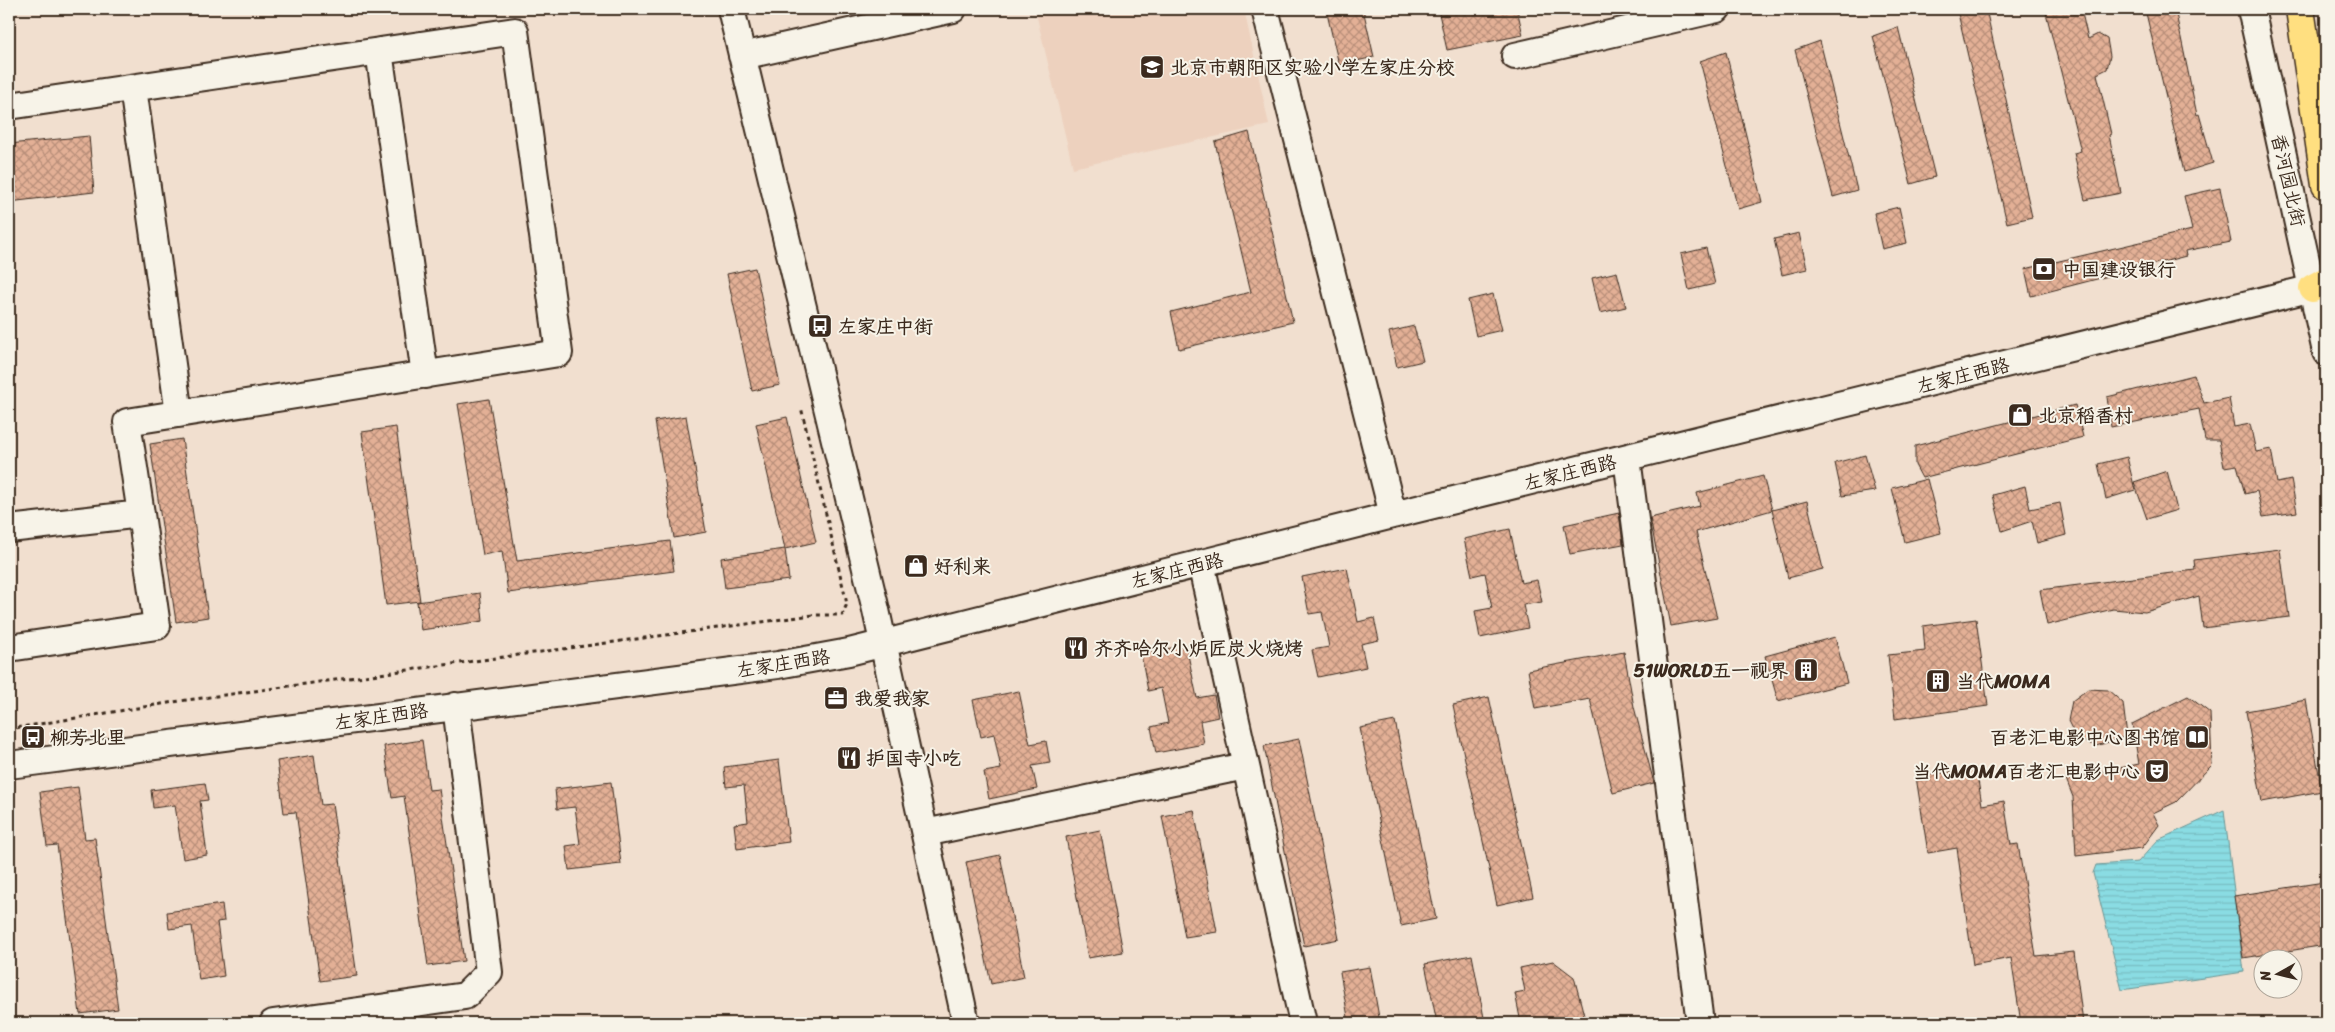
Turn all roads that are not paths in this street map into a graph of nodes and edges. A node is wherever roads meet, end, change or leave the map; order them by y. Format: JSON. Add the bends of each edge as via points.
{"nodes":[{"id":1,"x":731,"y":9,"type":"edge"},
{"id":2,"x":953,"y":9,"type":"edge"},
{"id":3,"x":1265,"y":9,"type":"edge"},
{"id":4,"x":1716,"y":9,"type":"edge"},
{"id":5,"x":2251,"y":9,"type":"edge"},
{"id":6,"x":2300,"y":9,"type":"edge"},
{"id":7,"x":380,"y":52,"type":"junction"},
{"id":8,"x":742,"y":56,"type":"junction"},
{"id":9,"x":1515,"y":56,"type":"dead end"},
{"id":10,"x":133,"y":88,"type":"junction"},
{"id":11,"x":9,"y":106,"type":"edge"},
{"id":12,"x":2326,"y":185,"type":"edge"},
{"id":13,"x":2322,"y":286,"type":"edge"},
{"id":14,"x":2326,"y":352,"type":"edge"},
{"id":15,"x":425,"y":375,"type":"junction"},
{"id":16,"x":179,"y":414,"type":"junction"},
{"id":17,"x":1627,"y":458,"type":"junction"},
{"id":18,"x":141,"y":514,"type":"junction"},
{"id":19,"x":1393,"y":515,"type":"junction"},
{"id":20,"x":9,"y":529,"type":"edge"},
{"id":21,"x":1201,"y":564,"type":"junction"},
{"id":22,"x":884,"y":643,"type":"junction"},
{"id":23,"x":9,"y":648,"type":"edge"},
{"id":24,"x":456,"y":706,"type":"junction"},
{"id":25,"x":9,"y":765,"type":"edge"},
{"id":26,"x":1245,"y":766,"type":"junction"},
{"id":27,"x":925,"y":833,"type":"junction"},
{"id":28,"x":273,"y":1023,"type":"edge"},
{"id":29,"x":966,"y":1023,"type":"edge"},
{"id":30,"x":1303,"y":1023,"type":"edge"},
{"id":31,"x":1700,"y":1023,"type":"edge"}],
"edges":[{"from":1,"to":8,"type":"street"},
{"from":2,"to":8,"type":"street"},
{"from":3,"to":19,"type":"street"},
{"from":4,"to":9,"type":"street"},
{"from":5,"to":13,"type":"street","name":"香河园北街"},
{"from":6,"to":12,"type":"highway"},
{"from":7,"to":10,"type":"street"},
{"from":7,"to":15,"type":"street"},
{"from":7,"to":15,"type":"street","via":[[515,32],[517,41],[559,353]]},
{"from":8,"to":22,"type":"street"},
{"from":10,"to":11,"type":"street"},
{"from":10,"to":16,"type":"street"},
{"from":13,"to":14,"type":"street","name":"香河园北街"},
{"from":13,"to":17,"type":"street","name":"左家庄西路"},
{"from":15,"to":16,"type":"street"},
{"from":16,"to":18,"type":"street","via":[[127,422]]},
{"from":17,"to":19,"type":"street","name":"左家庄西路"},
{"from":17,"to":31,"type":"street"},
{"from":18,"to":20,"type":"street"},
{"from":18,"to":23,"type":"street","via":[[157,626]]},
{"from":19,"to":21,"type":"street","name":"左家庄西路"},
{"from":21,"to":22,"type":"street","name":"左家庄西路"},
{"from":21,"to":26,"type":"street"},
{"from":22,"to":24,"type":"street","name":"左家庄西路","via":[[778,665]]},
{"from":22,"to":27,"type":"street"},
{"from":24,"to":25,"type":"street","name":"左家庄西路"},
{"from":24,"to":28,"type":"street","via":[[489,972],[465,996]]},
{"from":26,"to":27,"type":"street"},
{"from":26,"to":30,"type":"street"},
{"from":27,"to":29,"type":"street"}]}
